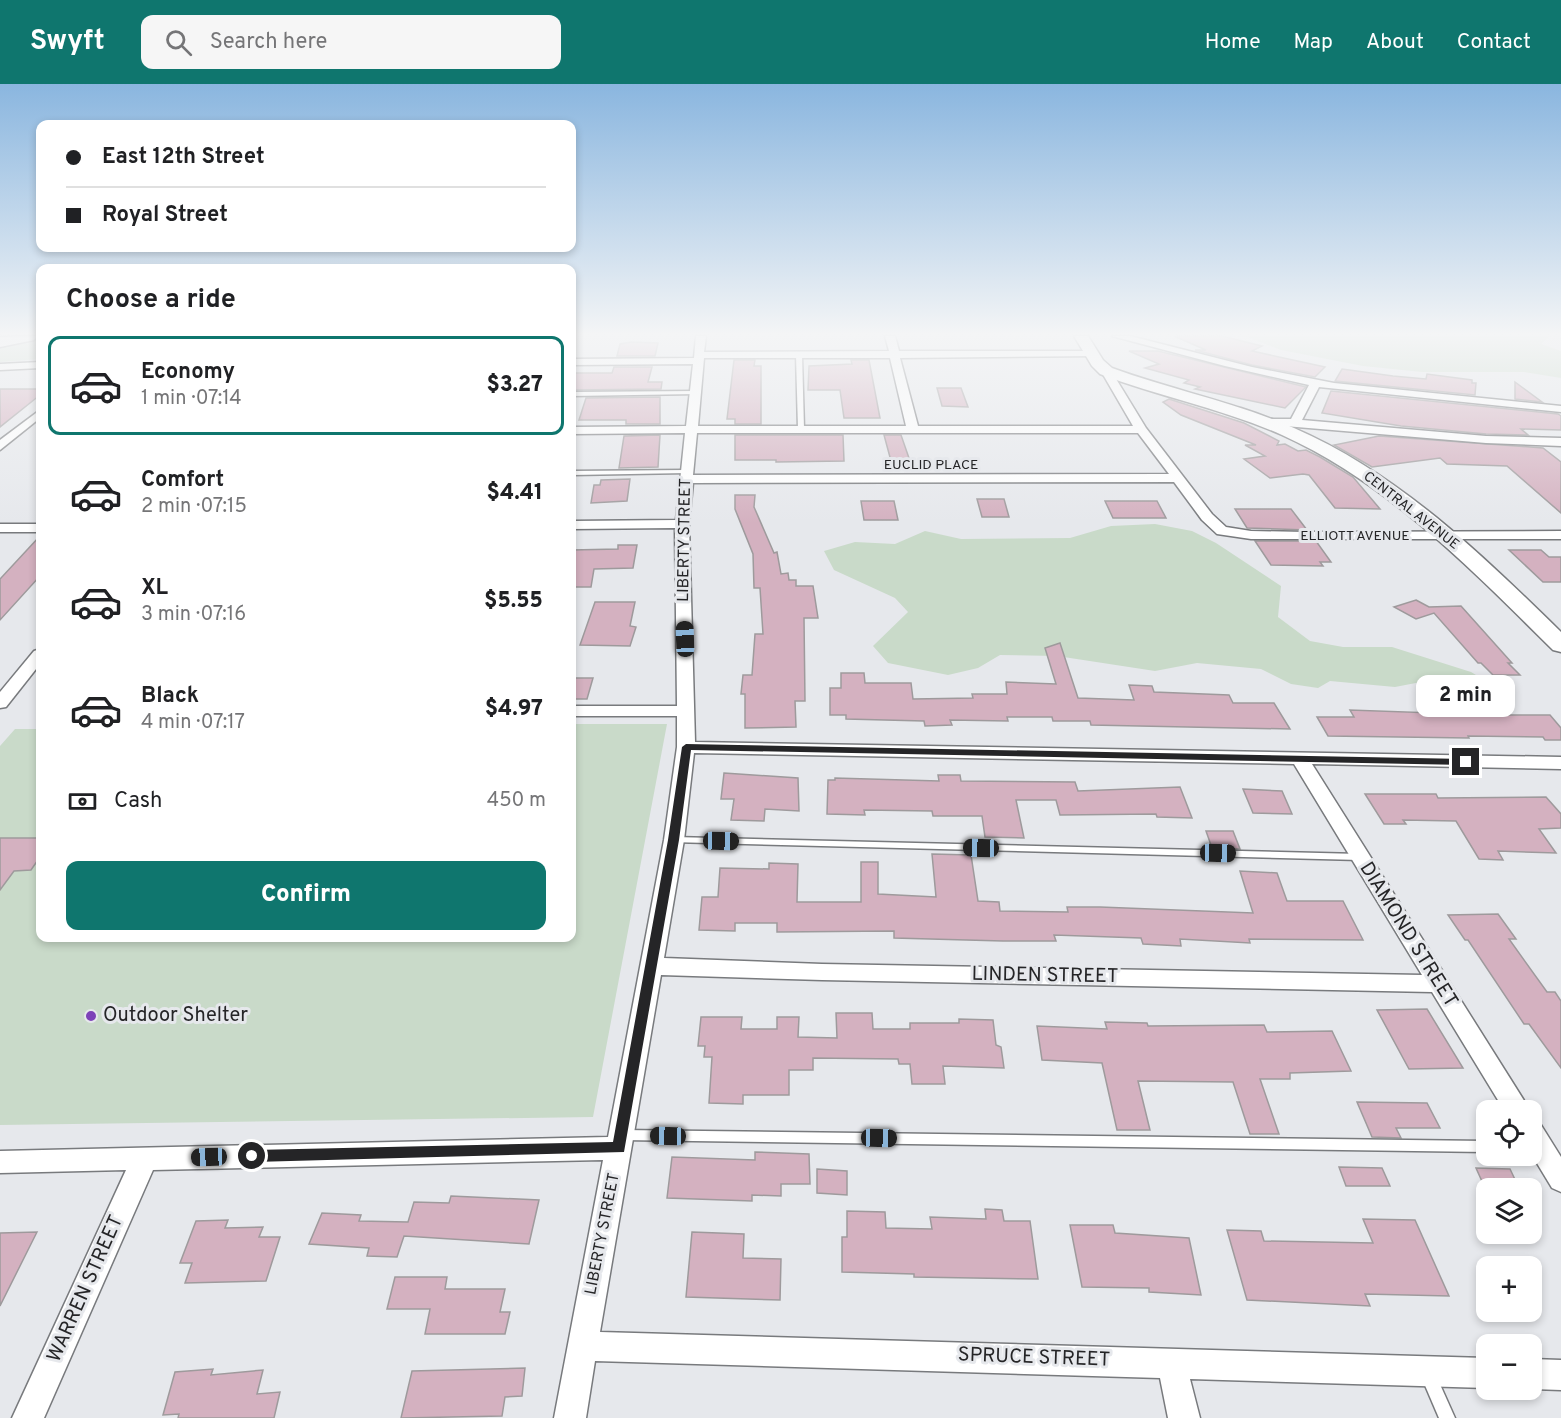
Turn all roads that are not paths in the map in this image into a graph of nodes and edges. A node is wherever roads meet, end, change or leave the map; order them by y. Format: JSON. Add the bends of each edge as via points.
{"nodes":[{"id":1,"x":694,"y":398,"type":"edge"},
{"id":2,"x":800,"y":398,"type":"edge"},
{"id":3,"x":906,"y":398,"type":"edge"},
{"id":4,"x":1122,"y":398,"type":"edge"},
{"id":5,"x":1189,"y":398,"type":"edge"},
{"id":6,"x":1308,"y":398,"type":"edge"},
{"id":7,"x":1475,"y":398,"type":"edge"},
{"id":8,"x":1561,"y":409,"type":"edge"},
{"id":9,"x":36,"y":416,"type":"edge"},
{"id":10,"x":1262,"y":422,"type":"junction"},
{"id":11,"x":1295,"y":423,"type":"junction"},
{"id":12,"x":691,"y":429,"type":"junction"},
{"id":13,"x":801,"y":429,"type":"junction"},
{"id":14,"x":913,"y":429,"type":"junction"},
{"id":15,"x":1141,"y":429,"type":"junction"},
{"id":16,"x":576,"y":430,"type":"edge"},
{"id":17,"x":1561,"y":442,"type":"edge"},
{"id":18,"x":0,"y":446,"type":"edge"},
{"id":19,"x":576,"y":473,"type":"edge"},
{"id":20,"x":686,"y":476,"type":"junction"},
{"id":21,"x":1177,"y":478,"type":"junction"},
{"id":22,"x":682,"y":524,"type":"junction"},
{"id":23,"x":576,"y":525,"type":"edge"},
{"id":24,"x":0,"y":528,"type":"edge"},
{"id":25,"x":36,"y":528,"type":"edge"},
{"id":26,"x":1561,"y":535,"type":"edge"},
{"id":27,"x":1445,"y":536,"type":"junction"},
{"id":28,"x":1561,"y":645,"type":"edge"},
{"id":29,"x":36,"y":659,"type":"edge"},
{"id":30,"x":0,"y":703,"type":"edge"},
{"id":31,"x":576,"y":711,"type":"edge"},
{"id":32,"x":687,"y":711,"type":"junction"},
{"id":33,"x":686,"y":747,"type":"junction"},
{"id":34,"x":1300,"y":759,"type":"junction"},
{"id":35,"x":1561,"y":763,"type":"edge"},
{"id":36,"x":674,"y":840,"type":"junction"},
{"id":37,"x":1360,"y":857,"type":"junction"},
{"id":38,"x":652,"y":966,"type":"junction"},
{"id":39,"x":1438,"y":984,"type":"junction"},
{"id":40,"x":1511,"y":1100,"type":"edge"},
{"id":41,"x":620,"y":1141,"type":"junction"},
{"id":42,"x":1476,"y":1147,"type":"edge"},
{"id":43,"x":1542,"y":1152,"type":"edge"},
{"id":44,"x":144,"y":1160,"type":"junction"},
{"id":45,"x":0,"y":1162,"type":"edge"},
{"id":46,"x":1561,"y":1180,"type":"edge"},
{"id":47,"x":582,"y":1346,"type":"junction"},
{"id":48,"x":1171,"y":1362,"type":"junction"},
{"id":49,"x":1426,"y":1371,"type":"junction"},
{"id":50,"x":1476,"y":1373,"type":"edge"},
{"id":51,"x":1542,"y":1374,"type":"edge"},
{"id":52,"x":1561,"y":1375,"type":"edge"},
{"id":53,"x":28,"y":1418,"type":"edge"},
{"id":54,"x":570,"y":1418,"type":"edge"},
{"id":55,"x":1184,"y":1418,"type":"edge"},
{"id":56,"x":1447,"y":1418,"type":"edge"}],
"edges":[{"from":1,"to":12,"type":"street","name":"LIBERTY STREET"},
{"from":2,"to":13,"type":"lane"},
{"from":3,"to":14,"type":"street"},
{"from":4,"to":15,"type":"street"},
{"from":5,"to":10,"type":"street","name":"CENTRAL AVENUE"},
{"from":6,"to":11,"type":"street"},
{"from":7,"to":8,"type":"street"},
{"from":9,"to":18,"type":"street"},
{"from":10,"to":11,"type":"street"},
{"from":10,"to":27,"type":"street","name":"CENTRAL AVENUE","via":[[1355,467]]},
{"from":11,"to":17,"type":"street","via":[[1457,439]]},
{"from":12,"to":13,"type":"street"},
{"from":12,"to":16,"type":"street"},
{"from":12,"to":20,"type":"street","name":"LIBERTY STREET"},
{"from":13,"to":14,"type":"street"},
{"from":14,"to":15,"type":"street"},
{"from":15,"to":21,"type":"street"},
{"from":19,"to":20,"type":"lane"},
{"from":20,"to":21,"type":"street","name":"EUCLID PLACE"},
{"from":20,"to":22,"type":"street","name":"LIBERTY STREET"},
{"from":21,"to":27,"type":"street","name":"ELLIOTT AVENUE","via":[[1222,531],[1251,536]]},
{"from":22,"to":23,"type":"street"},
{"from":22,"to":32,"type":"street","name":"LIBERTY STREET"},
{"from":24,"to":25,"type":"street"},
{"from":26,"to":27,"type":"street","name":"ELLIOTT AVENUE"},
{"from":27,"to":28,"type":"street","name":"CENTRAL AVENUE"},
{"from":29,"to":30,"type":"street"},
{"from":31,"to":32,"type":"street"},
{"from":32,"to":33,"type":"street","name":"LIBERTY STREET"},
{"from":33,"to":34,"type":"street"},
{"from":33,"to":36,"type":"street","name":"LIBERTY STREET"},
{"from":34,"to":35,"type":"street"},
{"from":34,"to":37,"type":"street","name":"DIAMOND STREET"},
{"from":36,"to":37,"type":"lane"},
{"from":36,"to":38,"type":"street","name":"LIBERTY STREET"},
{"from":37,"to":39,"type":"street","name":"DIAMOND STREET"},
{"from":38,"to":39,"type":"street","name":"LINDEN STREET"},
{"from":38,"to":41,"type":"street","name":"LIBERTY STREET"},
{"from":39,"to":40,"type":"street","name":"DIAMOND STREET"},
{"from":41,"to":42,"type":"lane"},
{"from":41,"to":44,"type":"street"},
{"from":41,"to":47,"type":"street","name":"LIBERTY STREET"},
{"from":43,"to":46,"type":"street"},
{"from":44,"to":45,"type":"street"},
{"from":44,"to":53,"type":"street","name":"WARREN STREET"},
{"from":47,"to":48,"type":"street","name":"SPRUCE STREET"},
{"from":47,"to":54,"type":"street","name":"LIBERTY STREET"},
{"from":48,"to":49,"type":"street","name":"SPRUCE STREET"},
{"from":48,"to":55,"type":"street"},
{"from":49,"to":50,"type":"street","name":"SPRUCE STREET"},
{"from":49,"to":56,"type":"lane"},
{"from":51,"to":52,"type":"street"}]}
